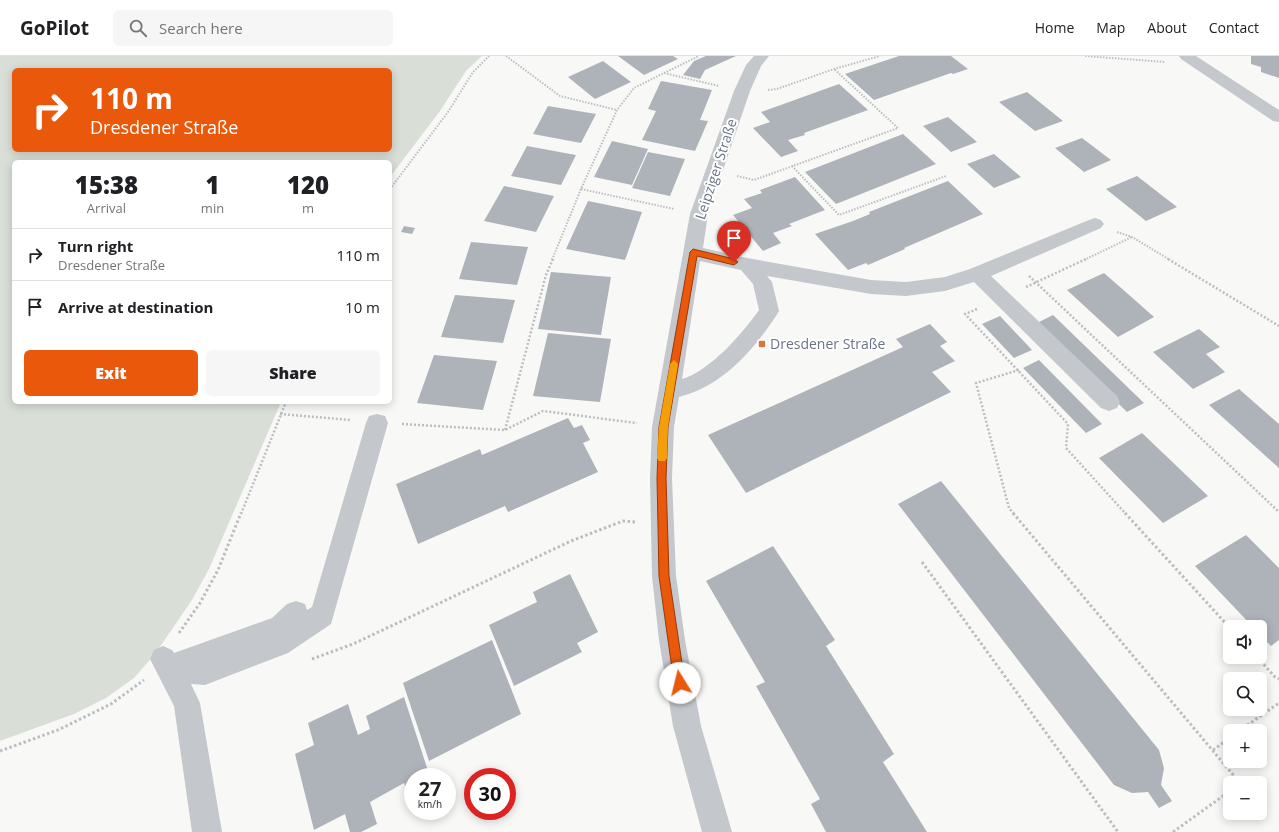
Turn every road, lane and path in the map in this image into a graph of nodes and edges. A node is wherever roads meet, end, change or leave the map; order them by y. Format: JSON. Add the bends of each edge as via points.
{"nodes":[{"id":1,"x":489,"y":56,"type":"edge"},
{"id":2,"x":506,"y":56,"type":"edge"},
{"id":3,"x":699,"y":56,"type":"edge"},
{"id":4,"x":762,"y":56,"type":"edge"},
{"id":5,"x":880,"y":56,"type":"edge"},
{"id":6,"x":1085,"y":56,"type":"edge"},
{"id":7,"x":1191,"y":59,"type":"edge"},
{"id":8,"x":834,"y":69,"type":"junction"},
{"id":9,"x":664,"y":73,"type":"junction"},
{"id":10,"x":742,"y":91,"type":"junction"},
{"id":11,"x":617,"y":110,"type":"junction"},
{"id":12,"x":1279,"y":117,"type":"edge"},
{"id":13,"x":792,"y":166,"type":"junction"},
{"id":14,"x":946,"y":176,"type":"dead end"},
{"id":15,"x":710,"y":182,"type":"junction"},
{"id":16,"x":392,"y":186,"type":"edge"},
{"id":17,"x":581,"y":189,"type":"junction"},
{"id":18,"x":699,"y":214,"type":"junction"},
{"id":19,"x":1095,"y":224,"type":"joint"},
{"id":20,"x":693,"y":252,"type":"junction"},
{"id":21,"x":1011,"y":259,"type":"junction"},
{"id":22,"x":747,"y":265,"type":"junction"},
{"id":23,"x":977,"y":274,"type":"junction"},
{"id":24,"x":1279,"y":326,"type":"edge"},
{"id":25,"x":1019,"y":370,"type":"dead end"},
{"id":26,"x":669,"y":390,"type":"junction"},
{"id":27,"x":1109,"y":402,"type":"dead end"},
{"id":28,"x":285,"y":404,"type":"edge"},
{"id":29,"x":280,"y":414,"type":"junction"},
{"id":30,"x":377,"y":423,"type":"junction"},
{"id":31,"x":663,"y":427,"type":"junction"},
{"id":32,"x":505,"y":430,"type":"junction"},
{"id":33,"x":1279,"y":512,"type":"edge"},
{"id":34,"x":663,"y":526,"type":"junction"},
{"id":35,"x":922,"y":562,"type":"dead end"},
{"id":36,"x":296,"y":613,"type":"dead end"},
{"id":37,"x":310,"y":659,"type":"dead end"},
{"id":38,"x":165,"y":663,"type":"junction"},
{"id":39,"x":1263,"y":664,"type":"edge"},
{"id":40,"x":1279,"y":679,"type":"edge"},
{"id":41,"x":1279,"y":703,"type":"edge"},
{"id":42,"x":1250,"y":724,"type":"edge"},
{"id":43,"x":1223,"y":743,"type":"edge"},
{"id":44,"x":1213,"y":750,"type":"junction"},
{"id":45,"x":0,"y":751,"type":"edge"},
{"id":46,"x":1234,"y":776,"type":"edge"},
{"id":47,"x":1223,"y":797,"type":"edge"},
{"id":48,"x":207,"y":832,"type":"edge"},
{"id":49,"x":717,"y":832,"type":"edge"},
{"id":50,"x":1118,"y":832,"type":"edge"},
{"id":51,"x":1173,"y":832,"type":"edge"}],
"edges":[{"from":1,"to":16,"type":"path","via":[[473,72],[448,112]]},
{"from":2,"to":11,"type":"path","via":[[560,96]]},
{"from":3,"to":9,"type":"path"},
{"from":4,"to":10,"type":"street","name":"Leipziger Straße","via":[[754,65]]},
{"from":5,"to":8,"type":"path"},
{"from":6,"to":7,"type":"path"},
{"from":7,"to":12,"type":"street"},
{"from":8,"to":10,"type":"path","via":[[777,89]]},
{"from":8,"to":13,"type":"path","via":[[898,128]]},
{"from":9,"to":10,"type":"path"},
{"from":9,"to":11,"type":"path","via":[[634,88]]},
{"from":10,"to":15,"type":"street","name":"Leipziger Straße"},
{"from":11,"to":17,"type":"path"},
{"from":13,"to":14,"type":"path","via":[[840,215]]},
{"from":13,"to":15,"type":"path","via":[[754,180],[729,175]]},
{"from":15,"to":18,"type":"street","name":"Leipziger Straße"},
{"from":17,"to":18,"type":"path"},
{"from":17,"to":32,"type":"path","via":[[546,276]]},
{"from":18,"to":20,"type":"street","name":"Leipziger Straße"},
{"from":19,"to":21,"type":"street"},
{"from":19,"to":24,"type":"path","via":[[1132,237]]},
{"from":20,"to":22,"type":"street"},
{"from":20,"to":26,"type":"street","name":"Leipziger Straße"},
{"from":21,"to":23,"type":"street"},
{"from":21,"to":33,"type":"path"},
{"from":22,"to":23,"type":"street","via":[[871,287],[906,289],[945,284]]},
{"from":22,"to":26,"type":"street","via":[[762,282],[769,311],[754,333],[731,358],[695,383]]},
{"from":23,"to":27,"type":"street"},
{"from":25,"to":44,"type":"path","via":[[976,383],[1008,508]]},
{"from":26,"to":31,"type":"street","name":"Leipziger Straße"},
{"from":28,"to":29,"type":"path"},
{"from":29,"to":30,"type":"path"},
{"from":29,"to":38,"type":"path","via":[[218,570]]},
{"from":30,"to":32,"type":"path"},
{"from":30,"to":38,"type":"street","via":[[322,615],[279,644],[204,672]]},
{"from":31,"to":32,"type":"path","via":[[543,411]]},
{"from":31,"to":34,"type":"street","name":"Leipziger Straße"},
{"from":34,"to":37,"type":"path","via":[[623,521],[571,542],[353,644]]},
{"from":34,"to":49,"type":"street","name":"Leipziger Straße","via":[[664,576],[687,726]]},
{"from":35,"to":50,"type":"path"},
{"from":36,"to":38,"type":"street","via":[[280,628]]},
{"from":38,"to":45,"type":"path","via":[[141,684],[111,704],[58,730]]},
{"from":38,"to":48,"type":"street","via":[[187,703]]},
{"from":39,"to":40,"type":"path"},
{"from":41,"to":42,"type":"path"},
{"from":43,"to":44,"type":"path"},
{"from":44,"to":46,"type":"path"},
{"from":47,"to":51,"type":"path"}]}
